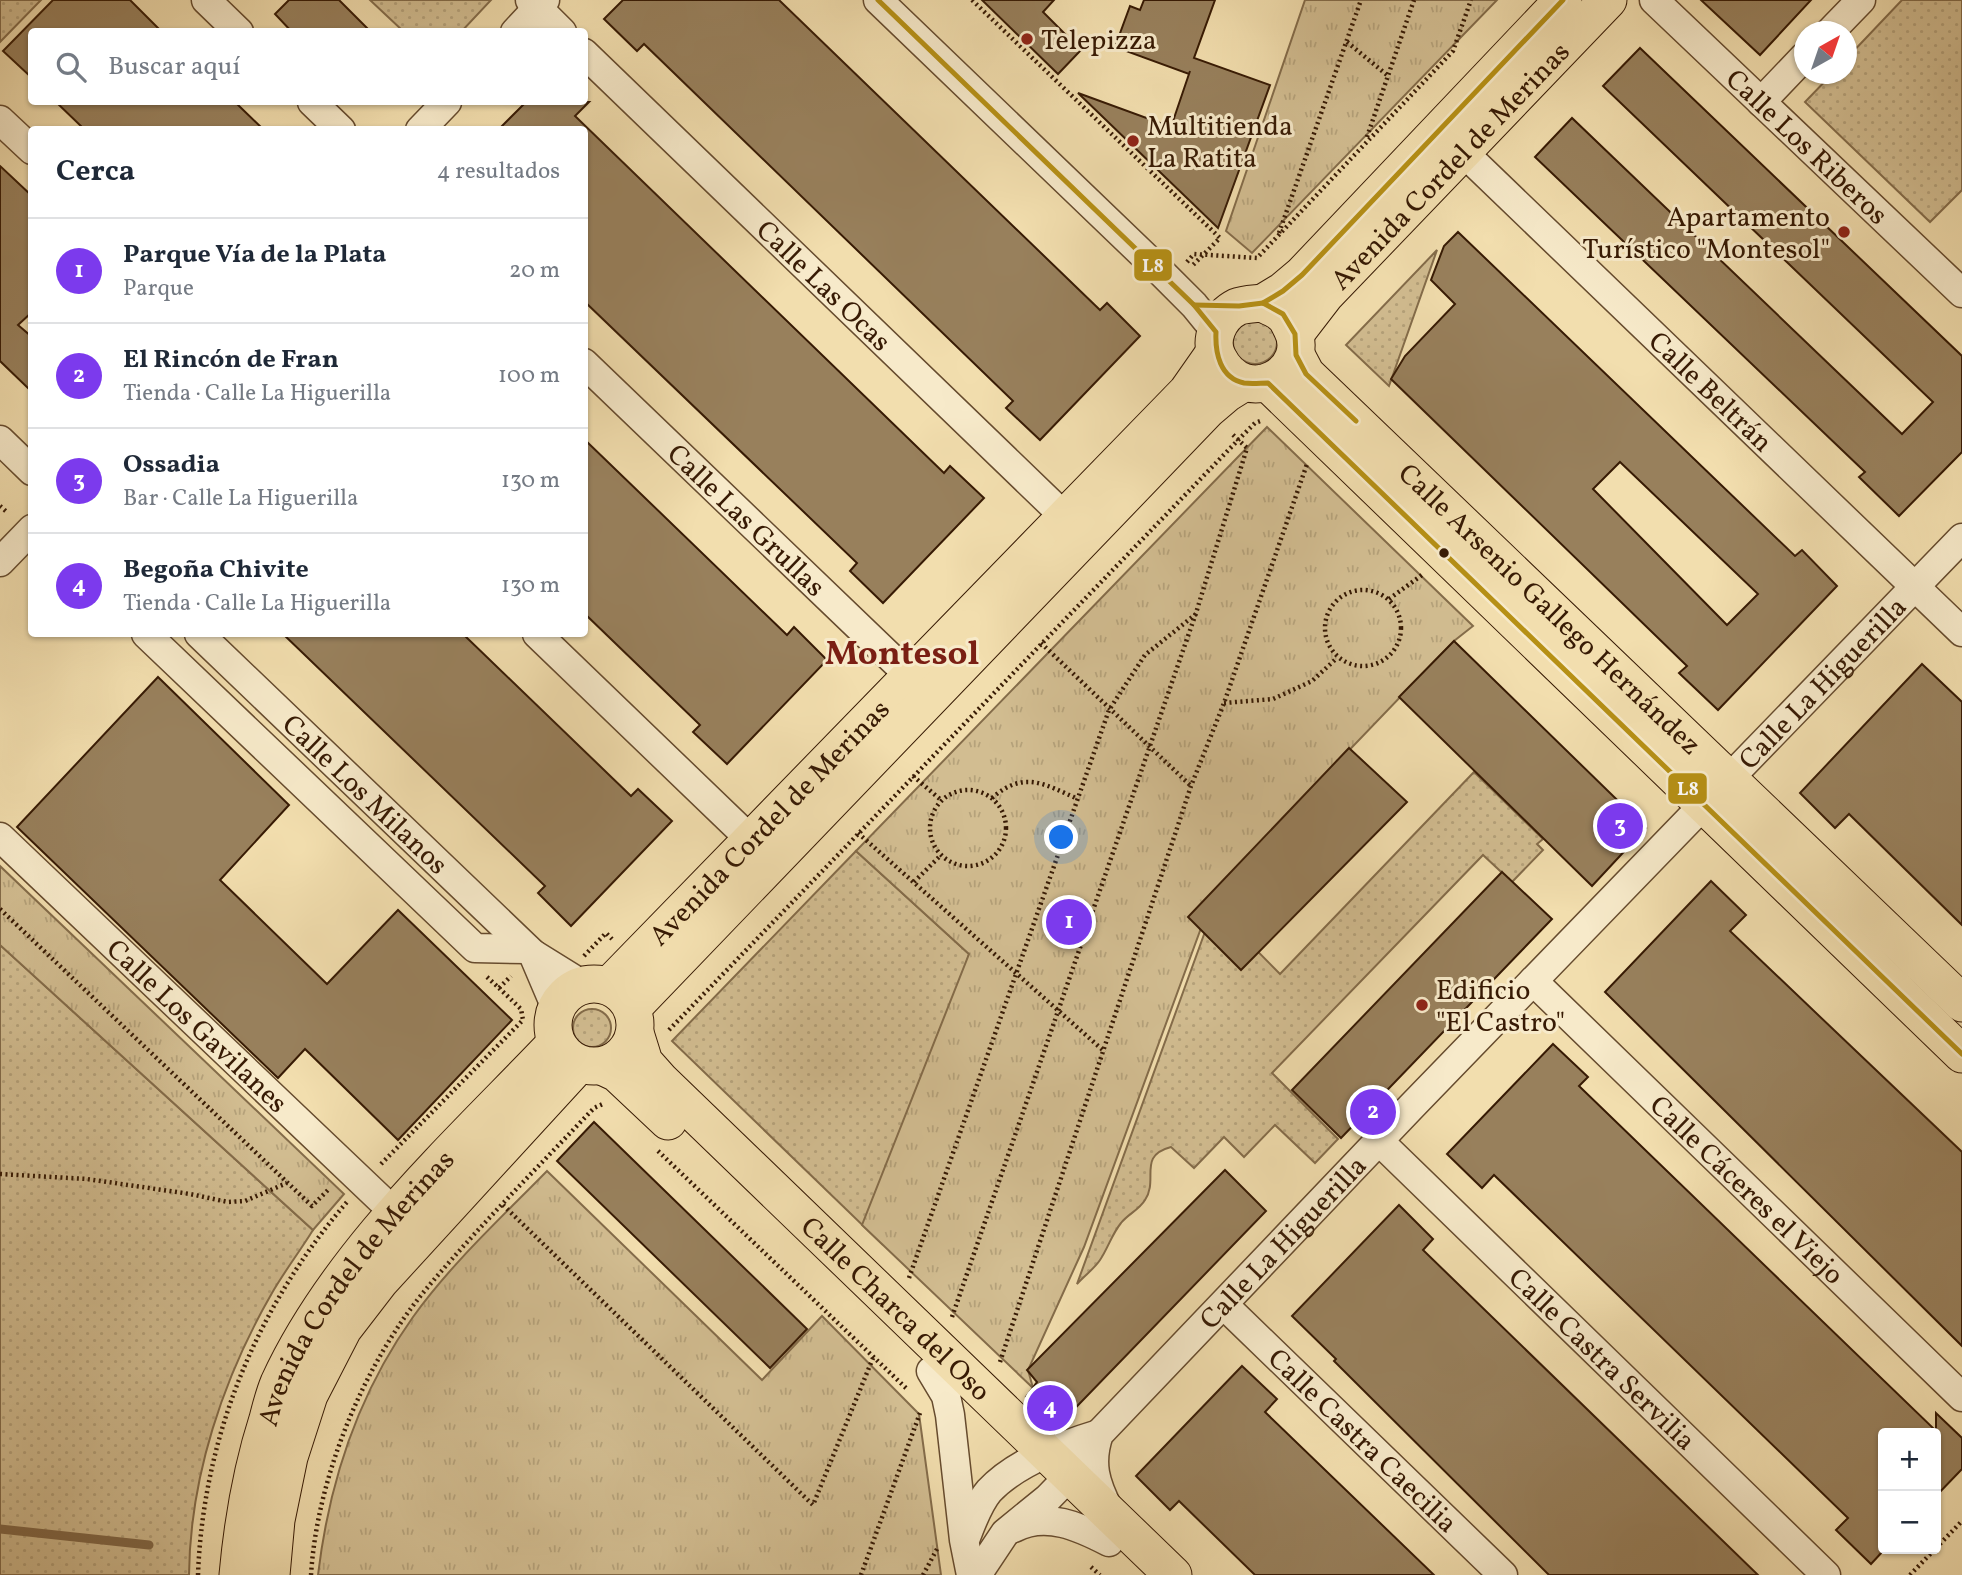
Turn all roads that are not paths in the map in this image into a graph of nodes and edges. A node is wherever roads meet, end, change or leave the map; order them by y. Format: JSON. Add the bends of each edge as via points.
{"nodes":[{"id":1,"x":206,"y":0,"type":"edge"},
{"id":2,"x":878,"y":0,"type":"edge"},
{"id":3,"x":1563,"y":0,"type":"edge"},
{"id":4,"x":1608,"y":0,"type":"edge"},
{"id":5,"x":1654,"y":0,"type":"edge"},
{"id":6,"x":1861,"y":0,"type":"edge"},
{"id":7,"x":538,"y":3,"type":"edge"},
{"id":8,"x":1841,"y":21,"type":"edge"},
{"id":9,"x":235,"y":28,"type":"edge"},
{"id":10,"x":518,"y":28,"type":"edge"},
{"id":11,"x":559,"y":28,"type":"edge"},
{"id":12,"x":588,"y":57,"type":"edge"},
{"id":13,"x":1794,"y":67,"type":"edge"},
{"id":14,"x":1761,"y":102,"type":"junction"},
{"id":15,"x":315,"y":105,"type":"edge"},
{"id":16,"x":444,"y":105,"type":"edge"},
{"id":17,"x":0,"y":120,"type":"edge"},
{"id":18,"x":337,"y":126,"type":"edge"},
{"id":19,"x":423,"y":126,"type":"edge"},
{"id":20,"x":28,"y":146,"type":"edge"},
{"id":21,"x":1462,"y":151,"type":"junction"},
{"id":22,"x":1962,"y":293,"type":"edge"},
{"id":23,"x":1225,"y":320,"type":"junction"},
{"id":24,"x":1295,"y":345,"type":"junction"},
{"id":25,"x":588,"y":367,"type":"edge"},
{"id":26,"x":1256,"y":383,"type":"junction"},
{"id":27,"x":0,"y":440,"type":"edge"},
{"id":28,"x":28,"y":467,"type":"edge"},
{"id":29,"x":1065,"y":517,"type":"junction"},
{"id":30,"x":28,"y":533,"type":"edge"},
{"id":31,"x":1962,"y":538,"type":"edge"},
{"id":32,"x":0,"y":562,"type":"edge"},
{"id":33,"x":1915,"y":587,"type":"junction"},
{"id":34,"x":1962,"y":632,"type":"edge"},
{"id":35,"x":149,"y":637,"type":"edge"},
{"id":36,"x":202,"y":637,"type":"edge"},
{"id":37,"x":540,"y":637,"type":"edge"},
{"id":38,"x":910,"y":676,"type":"junction"},
{"id":39,"x":1716,"y":792,"type":"junction"},
{"id":40,"x":0,"y":837,"type":"edge"},
{"id":41,"x":751,"y":840,"type":"junction"},
{"id":42,"x":530,"y":951,"type":"junction"},
{"id":43,"x":1533,"y":981,"type":"junction"},
{"id":44,"x":1962,"y":1003,"type":"edge"},
{"id":45,"x":602,"y":1025,"type":"junction"},
{"id":46,"x":1962,"y":1054,"type":"edge"},
{"id":47,"x":1378,"y":1141,"type":"junction"},
{"id":48,"x":395,"y":1213,"type":"junction"},
{"id":49,"x":1224,"y":1305,"type":"junction"},
{"id":50,"x":934,"y":1378,"type":"junction"},
{"id":51,"x":1962,"y":1397,"type":"edge"},
{"id":52,"x":1066,"y":1459,"type":"junction"},
{"id":53,"x":1005,"y":1533,"type":"junction"},
{"id":54,"x":952,"y":1542,"type":"junction"},
{"id":55,"x":1103,"y":1550,"type":"edge"},
{"id":56,"x":238,"y":1575,"type":"edge"},
{"id":57,"x":271,"y":1575,"type":"edge"},
{"id":58,"x":971,"y":1575,"type":"edge"},
{"id":59,"x":977,"y":1575,"type":"edge"},
{"id":60,"x":1144,"y":1575,"type":"edge"},
{"id":61,"x":1172,"y":1575,"type":"edge"},
{"id":62,"x":1503,"y":1575,"type":"edge"},
{"id":63,"x":1826,"y":1575,"type":"edge"}],
"edges":[{"from":1,"to":9,"type":"street"},
{"from":2,"to":23,"type":"street","via":[[1170,280]]},
{"from":3,"to":23,"type":"main road","name":"Avenida Cordel de Merinas","via":[[1302,275],[1283,292]]},
{"from":4,"to":21,"type":"main road","name":"Avenida Cordel de Merinas"},
{"from":5,"to":14,"type":"street","name":"Calle Los Riberos"},
{"from":6,"to":8,"type":"street"},
{"from":7,"to":10,"type":"street"},
{"from":7,"to":11,"type":"street"},
{"from":12,"to":29,"type":"street","name":"Calle Las Ocas"},
{"from":13,"to":14,"type":"street"},
{"from":14,"to":22,"type":"street","name":"Calle Los Riberos"},
{"from":15,"to":18,"type":"street"},
{"from":16,"to":19,"type":"street"},
{"from":17,"to":20,"type":"street"},
{"from":21,"to":24,"type":"main road","name":"Avenida Cordel de Merinas","via":[[1325,295]]},
{"from":21,"to":33,"type":"street","name":"Calle Beltrán"},
{"from":23,"to":24,"type":"main road","via":[[1283,314]]},
{"from":23,"to":26,"type":"main road","via":[[1225,372]]},
{"from":23,"to":29,"type":"main road","name":"Avenida Cordel de Merinas","via":[[1191,388]]},
{"from":24,"to":26,"type":"main road","via":[[1283,374]]},
{"from":24,"to":39,"type":"main road","name":"Calle Arsenio Gallego Hernández","via":[[1306,374]]},
{"from":25,"to":38,"type":"street","name":"Calle Las Grullas"},
{"from":26,"to":39,"type":"main road","name":"Calle Arsenio Gallego Hernández","via":[[1331,443]]},
{"from":26,"to":45,"type":"main road","name":"Avenida Cordel de Merinas","via":[[1227,393],[1207,410]]},
{"from":27,"to":28,"type":"street"},
{"from":29,"to":38,"type":"main road","name":"Avenida Cordel de Merinas"},
{"from":30,"to":32,"type":"street"},
{"from":31,"to":33,"type":"street","name":"Calle La Higuerilla"},
{"from":33,"to":34,"type":"street","name":"Calle Beltrán"},
{"from":33,"to":39,"type":"street","name":"Calle La Higuerilla"},
{"from":35,"to":42,"type":"street","via":[[475,948]]},
{"from":36,"to":42,"type":"street","name":"Calle Los Milanos"},
{"from":37,"to":41,"type":"street"},
{"from":38,"to":41,"type":"main road","name":"Avenida Cordel de Merinas"},
{"from":39,"to":43,"type":"street","name":"Calle La Higuerilla"},
{"from":39,"to":44,"type":"main road","name":"Calle Arsenio Gallego Hernández"},
{"from":39,"to":46,"type":"main road","name":"Calle Arsenio Gallego Hernández"},
{"from":40,"to":48,"type":"street","name":"Calle Los Gavilanes"},
{"from":41,"to":45,"type":"main road","name":"Avenida Cordel de Merinas"},
{"from":42,"to":45,"type":"street","name":"Calle Los Milanos"},
{"from":43,"to":47,"type":"street","name":"Calle La Higuerilla"},
{"from":43,"to":51,"type":"street","name":"Calle Cáceres el Viejo"},
{"from":45,"to":48,"type":"main road","name":"Avenida Cordel de Merinas"},
{"from":45,"to":50,"type":"main road","name":"Calle Charca del Oso","via":[[617,1073]]},
{"from":45,"to":57,"type":"main road","name":"Avenida Cordel de Merinas","via":[[343,1329],[309,1395],[289,1457]]},
{"from":47,"to":49,"type":"street","name":"Calle La Higuerilla"},
{"from":47,"to":63,"type":"street","name":"Calle Castra Servilia"},
{"from":48,"to":56,"type":"main road","name":"Avenida Cordel de Merinas","via":[[315,1315],[278,1385],[243,1517]]},
{"from":49,"to":52,"type":"street","name":"Calle La Higuerilla"},
{"from":49,"to":62,"type":"street","name":"Calle Castra Caecilia"},
{"from":50,"to":52,"type":"main road","name":"Calle Charca del Oso"},
{"from":50,"to":52,"type":"main road","name":"Calle Charca del Oso"},
{"from":50,"to":54,"type":"street","via":[[946,1396],[950,1415]]},
{"from":52,"to":53,"type":"street"},
{"from":52,"to":54,"type":"street","via":[[989,1492]]},
{"from":52,"to":55,"type":"main road","name":"Calle Charca del Oso"},
{"from":52,"to":55,"type":"street","via":[[1102,1497]]},
{"from":53,"to":55,"type":"street","via":[[1038,1520],[1056,1521],[1074,1526]]},
{"from":53,"to":59,"type":"street"},
{"from":54,"to":58,"type":"street"},
{"from":55,"to":60,"type":"main road","name":"Calle Charca del Oso"},
{"from":55,"to":61,"type":"main road","name":"Calle Charca del Oso"}]}
